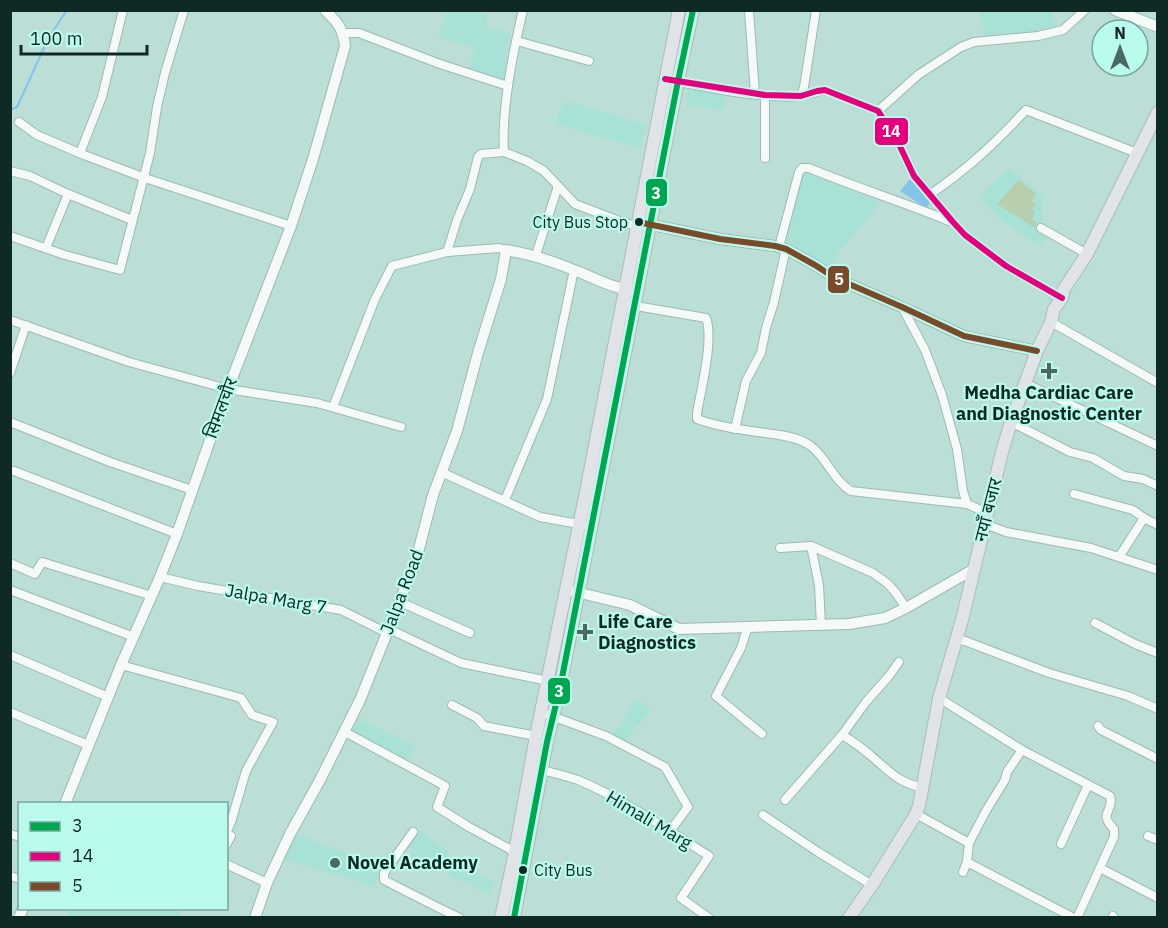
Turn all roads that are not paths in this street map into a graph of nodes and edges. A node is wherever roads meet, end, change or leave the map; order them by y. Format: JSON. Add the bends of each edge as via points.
{"nodes":[{"id":1,"x":123,"y":10,"type":"edge"},
{"id":2,"x":184,"y":10,"type":"edge"},
{"id":3,"x":325,"y":10,"type":"edge"},
{"id":4,"x":523,"y":10,"type":"edge"},
{"id":5,"x":679,"y":10,"type":"edge"},
{"id":6,"x":693,"y":10,"type":"edge"},
{"id":7,"x":749,"y":10,"type":"edge"},
{"id":8,"x":816,"y":10,"type":"edge"},
{"id":9,"x":1085,"y":10,"type":"edge"},
{"id":10,"x":1115,"y":10,"type":"edge"},
{"id":11,"x":1158,"y":27,"type":"edge"},
{"id":12,"x":344,"y":33,"type":"junction"},
{"id":13,"x":517,"y":41,"type":"junction"},
{"id":14,"x":589,"y":61,"type":"dead end"},
{"id":15,"x":671,"y":80,"type":"junction"},
{"id":16,"x":508,"y":86,"type":"junction"},
{"id":17,"x":755,"y":94,"type":"junction"},
{"id":18,"x":765,"y":95,"type":"junction"},
{"id":19,"x":801,"y":96,"type":"junction"},
{"id":20,"x":879,"y":111,"type":"junction"},
{"id":21,"x":1158,"y":112,"type":"edge"},
{"id":22,"x":20,"y":122,"type":"dead end"},
{"id":23,"x":504,"y":152,"type":"junction"},
{"id":24,"x":80,"y":153,"type":"junction"},
{"id":25,"x":1137,"y":153,"type":"junction"},
{"id":26,"x":765,"y":158,"type":"dead end"},
{"id":27,"x":10,"y":171,"type":"edge"},
{"id":28,"x":145,"y":178,"type":"junction"},
{"id":29,"x":558,"y":186,"type":"junction"},
{"id":30,"x":68,"y":194,"type":"junction"},
{"id":31,"x":929,"y":195,"type":"junction"},
{"id":32,"x":132,"y":220,"type":"junction"},
{"id":33,"x":952,"y":222,"type":"junction"},
{"id":34,"x":644,"y":225,"type":"junction"},
{"id":35,"x":291,"y":226,"type":"junction"},
{"id":36,"x":1041,"y":228,"type":"dead end"},
{"id":37,"x":10,"y":236,"type":"edge"},
{"id":38,"x":46,"y":248,"type":"junction"},
{"id":39,"x":783,"y":248,"type":"junction"},
{"id":40,"x":506,"y":250,"type":"junction"},
{"id":41,"x":447,"y":252,"type":"junction"},
{"id":42,"x":1087,"y":254,"type":"junction"},
{"id":43,"x":536,"y":255,"type":"junction"},
{"id":44,"x":574,"y":270,"type":"junction"},
{"id":45,"x":632,"y":290,"type":"junction"},
{"id":46,"x":1062,"y":298,"type":"junction"},
{"id":47,"x":629,"y":305,"type":"junction"},
{"id":48,"x":902,"y":307,"type":"junction"},
{"id":49,"x":10,"y":320,"type":"edge"},
{"id":50,"x":1051,"y":322,"type":"junction"},
{"id":51,"x":26,"y":325,"type":"junction"},
{"id":52,"x":1037,"y":351,"type":"junction"},
{"id":53,"x":10,"y":373,"type":"edge"},
{"id":54,"x":1025,"y":383,"type":"junction"},
{"id":55,"x":1158,"y":383,"type":"edge"},
{"id":56,"x":228,"y":389,"type":"junction"},
{"id":57,"x":333,"y":407,"type":"junction"},
{"id":58,"x":10,"y":422,"type":"edge"},
{"id":59,"x":1011,"y":422,"type":"junction"},
{"id":60,"x":401,"y":427,"type":"dead end"},
{"id":61,"x":735,"y":429,"type":"junction"},
{"id":62,"x":1158,"y":446,"type":"edge"},
{"id":63,"x":14,"y":471,"type":"dead end"},
{"id":64,"x":441,"y":472,"type":"junction"},
{"id":65,"x":1158,"y":486,"type":"edge"},
{"id":66,"x":192,"y":490,"type":"junction"},
{"id":67,"x":1074,"y":494,"type":"dead end"},
{"id":68,"x":505,"y":500,"type":"junction"},
{"id":69,"x":967,"y":504,"type":"junction"},
{"id":70,"x":986,"y":518,"type":"junction"},
{"id":71,"x":1143,"y":519,"type":"junction"},
{"id":72,"x":584,"y":525,"type":"junction"},
{"id":73,"x":1158,"y":525,"type":"edge"},
{"id":74,"x":177,"y":534,"type":"junction"},
{"id":75,"x":811,"y":546,"type":"junction"},
{"id":76,"x":780,"y":548,"type":"dead end"},
{"id":77,"x":1119,"y":557,"type":"junction"},
{"id":78,"x":10,"y":563,"type":"edge"},
{"id":79,"x":974,"y":569,"type":"junction"},
{"id":80,"x":1158,"y":570,"type":"edge"},
{"id":81,"x":160,"y":577,"type":"junction"},
{"id":82,"x":10,"y":590,"type":"edge"},
{"id":83,"x":566,"y":590,"type":"junction"},
{"id":84,"x":578,"y":593,"type":"junction"},
{"id":85,"x":152,"y":596,"type":"junction"},
{"id":86,"x":400,"y":602,"type":"junction"},
{"id":87,"x":906,"y":608,"type":"junction"},
{"id":88,"x":1095,"y":623,"type":"dead end"},
{"id":89,"x":821,"y":625,"type":"junction"},
{"id":90,"x":748,"y":626,"type":"junction"},
{"id":91,"x":388,"y":631,"type":"junction"},
{"id":92,"x":470,"y":633,"type":"dead end"},
{"id":93,"x":134,"y":637,"type":"junction"},
{"id":94,"x":956,"y":639,"type":"junction"},
{"id":95,"x":1158,"y":653,"type":"edge"},
{"id":96,"x":10,"y":655,"type":"edge"},
{"id":97,"x":899,"y":662,"type":"dead end"},
{"id":98,"x":121,"y":665,"type":"junction"},
{"id":99,"x":548,"y":681,"type":"junction"},
{"id":100,"x":108,"y":697,"type":"junction"},
{"id":101,"x":939,"y":698,"type":"junction"},
{"id":102,"x":452,"y":705,"type":"dead end"},
{"id":103,"x":1158,"y":709,"type":"edge"},
{"id":104,"x":10,"y":712,"type":"edge"},
{"id":105,"x":547,"y":714,"type":"junction"},
{"id":106,"x":1098,"y":726,"type":"dead end"},
{"id":107,"x":345,"y":732,"type":"junction"},
{"id":108,"x":762,"y":734,"type":"dead end"},
{"id":109,"x":842,"y":735,"type":"junction"},
{"id":110,"x":536,"y":736,"type":"junction"},
{"id":111,"x":88,"y":745,"type":"junction"},
{"id":112,"x":1022,"y":750,"type":"junction"},
{"id":113,"x":1158,"y":759,"type":"edge"},
{"id":114,"x":542,"y":770,"type":"junction"},
{"id":115,"x":1088,"y":785,"type":"junction"},
{"id":116,"x":923,"y":788,"type":"junction"},
{"id":117,"x":785,"y":800,"type":"dead end"},
{"id":118,"x":66,"y":802,"type":"edge"},
{"id":119,"x":916,"y":814,"type":"junction"},
{"id":120,"x":763,"y":815,"type":"dead end"},
{"id":121,"x":228,"y":829,"type":"edge"},
{"id":122,"x":670,"y":831,"type":"junction"},
{"id":123,"x":413,"y":832,"type":"dead end"},
{"id":124,"x":1148,"y":836,"type":"dead end"},
{"id":125,"x":1158,"y":840,"type":"edge"},
{"id":126,"x":969,"y":843,"type":"junction"},
{"id":127,"x":1061,"y":844,"type":"dead end"},
{"id":128,"x":515,"y":852,"type":"junction"},
{"id":129,"x":967,"y":862,"type":"junction"},
{"id":130,"x":228,"y":865,"type":"edge"},
{"id":131,"x":1100,"y":868,"type":"junction"},
{"id":132,"x":963,"y":872,"type":"dead end"},
{"id":133,"x":267,"y":883,"type":"junction"},
{"id":134,"x":872,"y":885,"type":"junction"},
{"id":135,"x":1158,"y":898,"type":"edge"},
{"id":136,"x":255,"y":918,"type":"edge"},
{"id":137,"x":460,"y":918,"type":"edge"},
{"id":138,"x":501,"y":918,"type":"edge"},
{"id":139,"x":514,"y":918,"type":"edge"},
{"id":140,"x":709,"y":918,"type":"edge"},
{"id":141,"x":849,"y":918,"type":"edge"},
{"id":142,"x":1076,"y":918,"type":"edge"}],
"edges":[{"from":1,"to":24,"type":"street","via":[[102,97]]},
{"from":2,"to":28,"type":"street","via":[[157,106]]},
{"from":3,"to":12,"type":"main road"},
{"from":4,"to":13,"type":"street"},
{"from":5,"to":15,"type":"main road"},
{"from":6,"to":15,"type":"main road"},
{"from":7,"to":17,"type":"street"},
{"from":8,"to":19,"type":"street"},
{"from":9,"to":20,"type":"street","via":[[1064,30],[960,47],[918,75]]},
{"from":10,"to":11,"type":"main road"},
{"from":12,"to":16,"type":"street","via":[[359,33]]},
{"from":12,"to":35,"type":"main road","name":"सिमलचौर","via":[[342,61]]},
{"from":13,"to":14,"type":"street"},
{"from":13,"to":16,"type":"street"},
{"from":15,"to":17,"type":"street"},
{"from":15,"to":34,"type":"main road"},
{"from":16,"to":23,"type":"street"},
{"from":17,"to":18,"type":"street"},
{"from":18,"to":19,"type":"street"},
{"from":18,"to":26,"type":"street"},
{"from":19,"to":20,"type":"street","via":[[825,90]]},
{"from":20,"to":31,"type":"street","via":[[914,176]]},
{"from":21,"to":25,"type":"main road","name":"नयाँ बजार"},
{"from":22,"to":24,"type":"street","via":[[37,135]]},
{"from":23,"to":29,"type":"street","via":[[544,171]]},
{"from":23,"to":41,"type":"street","via":[[478,157]]},
{"from":24,"to":28,"type":"street"},
{"from":25,"to":31,"type":"street","via":[[1026,110],[993,145]]},
{"from":25,"to":42,"type":"main road","name":"नयाँ बजार"},
{"from":27,"to":30,"type":"street"},
{"from":28,"to":32,"type":"street"},
{"from":28,"to":35,"type":"street"},
{"from":29,"to":34,"type":"street","via":[[575,204],[622,222]]},
{"from":29,"to":43,"type":"street"},
{"from":30,"to":32,"type":"street"},
{"from":30,"to":38,"type":"street"},
{"from":31,"to":33,"type":"street"},
{"from":32,"to":38,"type":"street","via":[[120,270]]},
{"from":33,"to":39,"type":"street","via":[[802,168]]},
{"from":33,"to":46,"type":"street","via":[[1006,266]]},
{"from":34,"to":39,"type":"main road"},
{"from":34,"to":45,"type":"main road"},
{"from":35,"to":56,"type":"main road","name":"सिमलचौर"},
{"from":36,"to":42,"type":"street"},
{"from":37,"to":38,"type":"street"},
{"from":39,"to":48,"type":"main road","via":[[835,278]]},
{"from":39,"to":61,"type":"street","via":[[761,353],[746,381]]},
{"from":40,"to":41,"type":"street"},
{"from":40,"to":43,"type":"main road"},
{"from":40,"to":64,"type":"main road","name":"Jalpa Road","via":[[457,431]]},
{"from":41,"to":57,"type":"street","via":[[392,267],[375,299]]},
{"from":42,"to":46,"type":"main road","name":"नयाँ बजार"},
{"from":43,"to":44,"type":"main road"},
{"from":44,"to":45,"type":"main road"},
{"from":44,"to":68,"type":"street","via":[[547,399]]},
{"from":45,"to":47,"type":"main road"},
{"from":46,"to":50,"type":"main road","name":"नयाँ बजार"},
{"from":47,"to":61,"type":"street","via":[[706,318],[707,352],[697,419]]},
{"from":47,"to":72,"type":"main road"},
{"from":48,"to":52,"type":"main road","via":[[964,336]]},
{"from":48,"to":69,"type":"street","via":[[942,394]]},
{"from":49,"to":51,"type":"street"},
{"from":50,"to":52,"type":"main road","name":"नयाँ बजार"},
{"from":50,"to":55,"type":"street"},
{"from":51,"to":53,"type":"street"},
{"from":51,"to":56,"type":"street","via":[[129,362]]},
{"from":52,"to":54,"type":"main road","name":"नयाँ बजार"},
{"from":54,"to":59,"type":"main road","name":"नयाँ बजार"},
{"from":54,"to":62,"type":"street"},
{"from":56,"to":57,"type":"street"},
{"from":56,"to":66,"type":"main road","name":"सिमलचौर"},
{"from":57,"to":60,"type":"street"},
{"from":58,"to":66,"type":"street"},
{"from":59,"to":65,"type":"street","via":[[1124,476]]},
{"from":59,"to":70,"type":"main road","name":"नयाँ बजार"},
{"from":61,"to":69,"type":"street","via":[[788,436],[808,444],[851,491]]},
{"from":63,"to":74,"type":"street"},
{"from":64,"to":68,"type":"street"},
{"from":64,"to":86,"type":"main road","name":"Jalpa Road"},
{"from":66,"to":74,"type":"main road","name":"सिमलचौर"},
{"from":67,"to":71,"type":"street","via":[[1133,510]]},
{"from":68,"to":72,"type":"street","via":[[540,517]]},
{"from":69,"to":70,"type":"street"},
{"from":70,"to":77,"type":"street","via":[[1006,532]]},
{"from":70,"to":79,"type":"main road","name":"नयाँ बजार"},
{"from":71,"to":73,"type":"street"},
{"from":71,"to":77,"type":"street"},
{"from":72,"to":83,"type":"main road"},
{"from":72,"to":84,"type":"main road"},
{"from":74,"to":81,"type":"main road","name":"सिमलचौर"},
{"from":75,"to":76,"type":"street"},
{"from":75,"to":87,"type":"street","via":[[873,573],[892,588]]},
{"from":75,"to":89,"type":"street","via":[[819,585]]},
{"from":77,"to":80,"type":"street"},
{"from":78,"to":85,"type":"street","via":[[35,574],[42,562]]},
{"from":79,"to":87,"type":"main road"},
{"from":79,"to":94,"type":"main road","name":"नयाँ बजार"},
{"from":81,"to":85,"type":"main road","name":"सिमलचौर"},
{"from":81,"to":91,"type":"street","name":"Jalpa Marg 7","via":[[341,610]]},
{"from":82,"to":93,"type":"street"},
{"from":83,"to":84,"type":"main road"},
{"from":83,"to":99,"type":"main road"},
{"from":84,"to":90,"type":"main road","via":[[630,605],[679,629]]},
{"from":84,"to":105,"type":"main road"},
{"from":85,"to":93,"type":"main road","name":"सिमलचौर"},
{"from":86,"to":91,"type":"main road","name":"Jalpa Road"},
{"from":86,"to":92,"type":"street"},
{"from":87,"to":89,"type":"main road","via":[[868,622]]},
{"from":88,"to":95,"type":"street"},
{"from":89,"to":90,"type":"main road"},
{"from":90,"to":108,"type":"street","via":[[716,696]]},
{"from":91,"to":99,"type":"street","name":"Jalpa Marg 7","via":[[461,663]]},
{"from":91,"to":107,"type":"main road","name":"Jalpa Road"},
{"from":93,"to":98,"type":"main road","name":"सिमलचौर"},
{"from":94,"to":101,"type":"main road","name":"नयाँ बजार"},
{"from":94,"to":103,"type":"street"},
{"from":96,"to":100,"type":"street"},
{"from":97,"to":109,"type":"street"},
{"from":98,"to":100,"type":"main road","name":"सिमलचौर"},
{"from":98,"to":121,"type":"street","via":[[241,698],[252,715],[273,722],[246,771]]},
{"from":99,"to":105,"type":"main road"},
{"from":100,"to":111,"type":"main road","name":"सिमलचौर"},
{"from":101,"to":112,"type":"street"},
{"from":101,"to":116,"type":"main road","name":"नयाँ बजार"},
{"from":102,"to":110,"type":"street","via":[[484,726]]},
{"from":104,"to":111,"type":"street"},
{"from":105,"to":110,"type":"main road"},
{"from":105,"to":114,"type":"main road"},
{"from":105,"to":122,"type":"street","via":[[606,736],[666,767],[688,807]]},
{"from":106,"to":113,"type":"street"},
{"from":107,"to":128,"type":"street","via":[[446,786],[436,807]]},
{"from":107,"to":133,"type":"main road","name":"Jalpa Road"},
{"from":109,"to":116,"type":"street","via":[[890,774]]},
{"from":109,"to":117,"type":"street"},
{"from":110,"to":128,"type":"main road"},
{"from":111,"to":118,"type":"main road","name":"सिमलचौर"},
{"from":112,"to":115,"type":"street"},
{"from":112,"to":126,"type":"street"},
{"from":114,"to":122,"type":"street","name":"Himali Marg","via":[[604,792]]},
{"from":114,"to":139,"type":"main road"},
{"from":115,"to":127,"type":"street"},
{"from":115,"to":131,"type":"street","via":[[1112,799],[1106,818],[1115,833]]},
{"from":116,"to":119,"type":"main road","name":"नयाँ बजार"},
{"from":119,"to":126,"type":"street"},
{"from":119,"to":134,"type":"main road","name":"नयाँ बजार"},
{"from":120,"to":134,"type":"street"},
{"from":122,"to":140,"type":"street","name":"Himali Marg","via":[[709,856],[681,898]]},
{"from":123,"to":137,"type":"street","via":[[384,873],[384,880]]},
{"from":124,"to":125,"type":"street"},
{"from":126,"to":129,"type":"street"},
{"from":128,"to":138,"type":"main road"},
{"from":129,"to":132,"type":"street"},
{"from":129,"to":142,"type":"street"},
{"from":130,"to":133,"type":"street"},
{"from":131,"to":135,"type":"street"},
{"from":131,"to":142,"type":"street"},
{"from":133,"to":136,"type":"main road","name":"Jalpa Road"},
{"from":134,"to":141,"type":"main road","name":"नयाँ बजार"}]}
